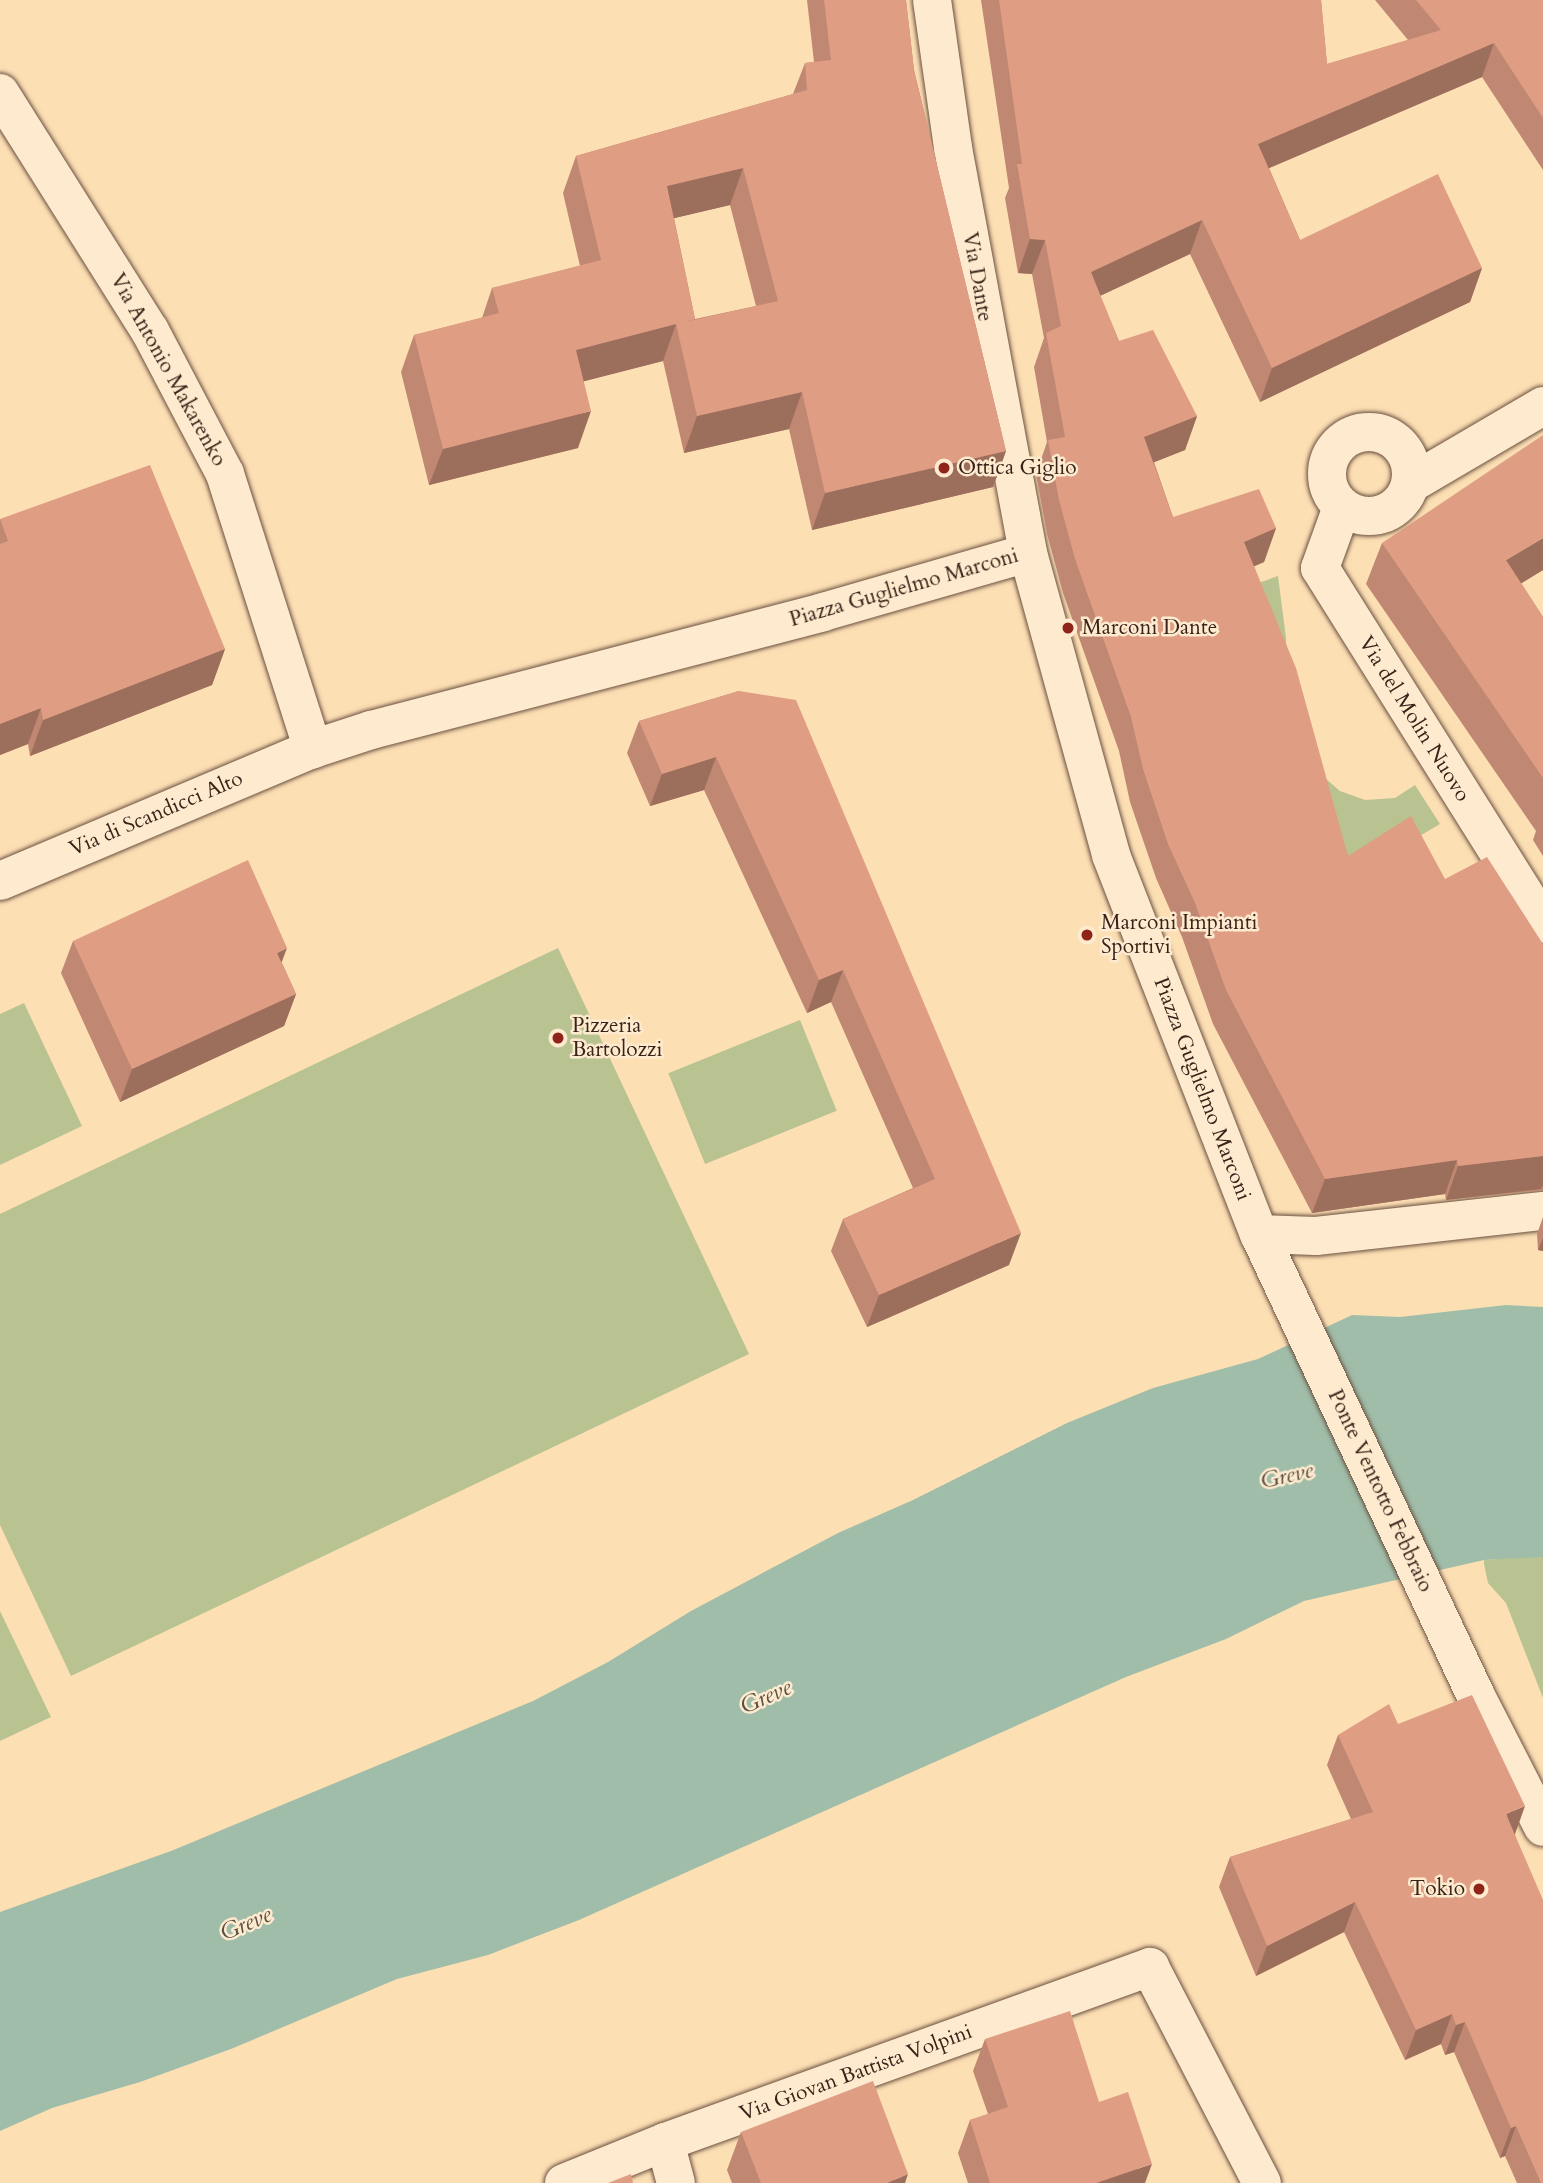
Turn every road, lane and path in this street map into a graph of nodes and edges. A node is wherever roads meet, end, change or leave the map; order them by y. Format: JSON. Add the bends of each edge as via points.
{"nodes":[{"id":1,"x":932,"y":0,"type":"edge"},
{"id":2,"x":0,"y":93,"type":"edge"},
{"id":3,"x":1543,"y":406,"type":"edge"},
{"id":4,"x":1410,"y":484,"type":"junction"},
{"id":5,"x":1342,"y":507,"type":"junction"},
{"id":6,"x":1028,"y":553,"type":"junction"},
{"id":7,"x":313,"y":749,"type":"junction"},
{"id":8,"x":0,"y":881,"type":"edge"},
{"id":9,"x":1543,"y":924,"type":"edge"},
{"id":10,"x":1543,"y":1211,"type":"edge"},
{"id":11,"x":1259,"y":1234,"type":"junction"},
{"id":12,"x":1284,"y":1286,"type":"joint"},
{"id":13,"x":1543,"y":1827,"type":"edge"},
{"id":14,"x":665,"y":2142,"type":"junction"},
{"id":15,"x":564,"y":2183,"type":"edge"},
{"id":16,"x":676,"y":2183,"type":"edge"},
{"id":17,"x":1262,"y":2183,"type":"edge"}],
"edges":[{"from":1,"to":6,"type":"street","name":"Via Dante","via":[[953,148]]},
{"from":2,"to":7,"type":"street","name":"Via Antonio Makarenko","via":[[150,331],[225,474]]},
{"from":3,"to":4,"type":"street"},
{"from":4,"to":5,"type":"street","via":[[1395,507],[1382,514],[1368,517]]},
{"from":4,"to":5,"type":"street","via":[[1400,445],[1376,432],[1349,437],[1338,445],[1327,470],[1333,496]]},
{"from":5,"to":9,"type":"street","name":"Via del Molin Nuovo","via":[[1320,568]]},
{"from":6,"to":7,"type":"street","name":"Piazza Guglielmo Marconi"},
{"from":6,"to":11,"type":"street","name":"Piazza Guglielmo Marconi","via":[[1111,855]]},
{"from":7,"to":8,"type":"street","name":"Via di Scandicci Alto"},
{"from":10,"to":11,"type":"street","via":[[1316,1236]]},
{"from":11,"to":12,"type":"street","name":"Piazza Guglielmo Marconi"},
{"from":12,"to":13,"type":"street","name":"Ponte Ventotto Febbraio","via":[[1476,1696]]},
{"from":14,"to":15,"type":"street","name":"Via Giovan Battista Volpini"},
{"from":14,"to":16,"type":"street"},
{"from":14,"to":17,"type":"street","name":"Via Giovan Battista Volpini","via":[[1150,1967]]}]}
